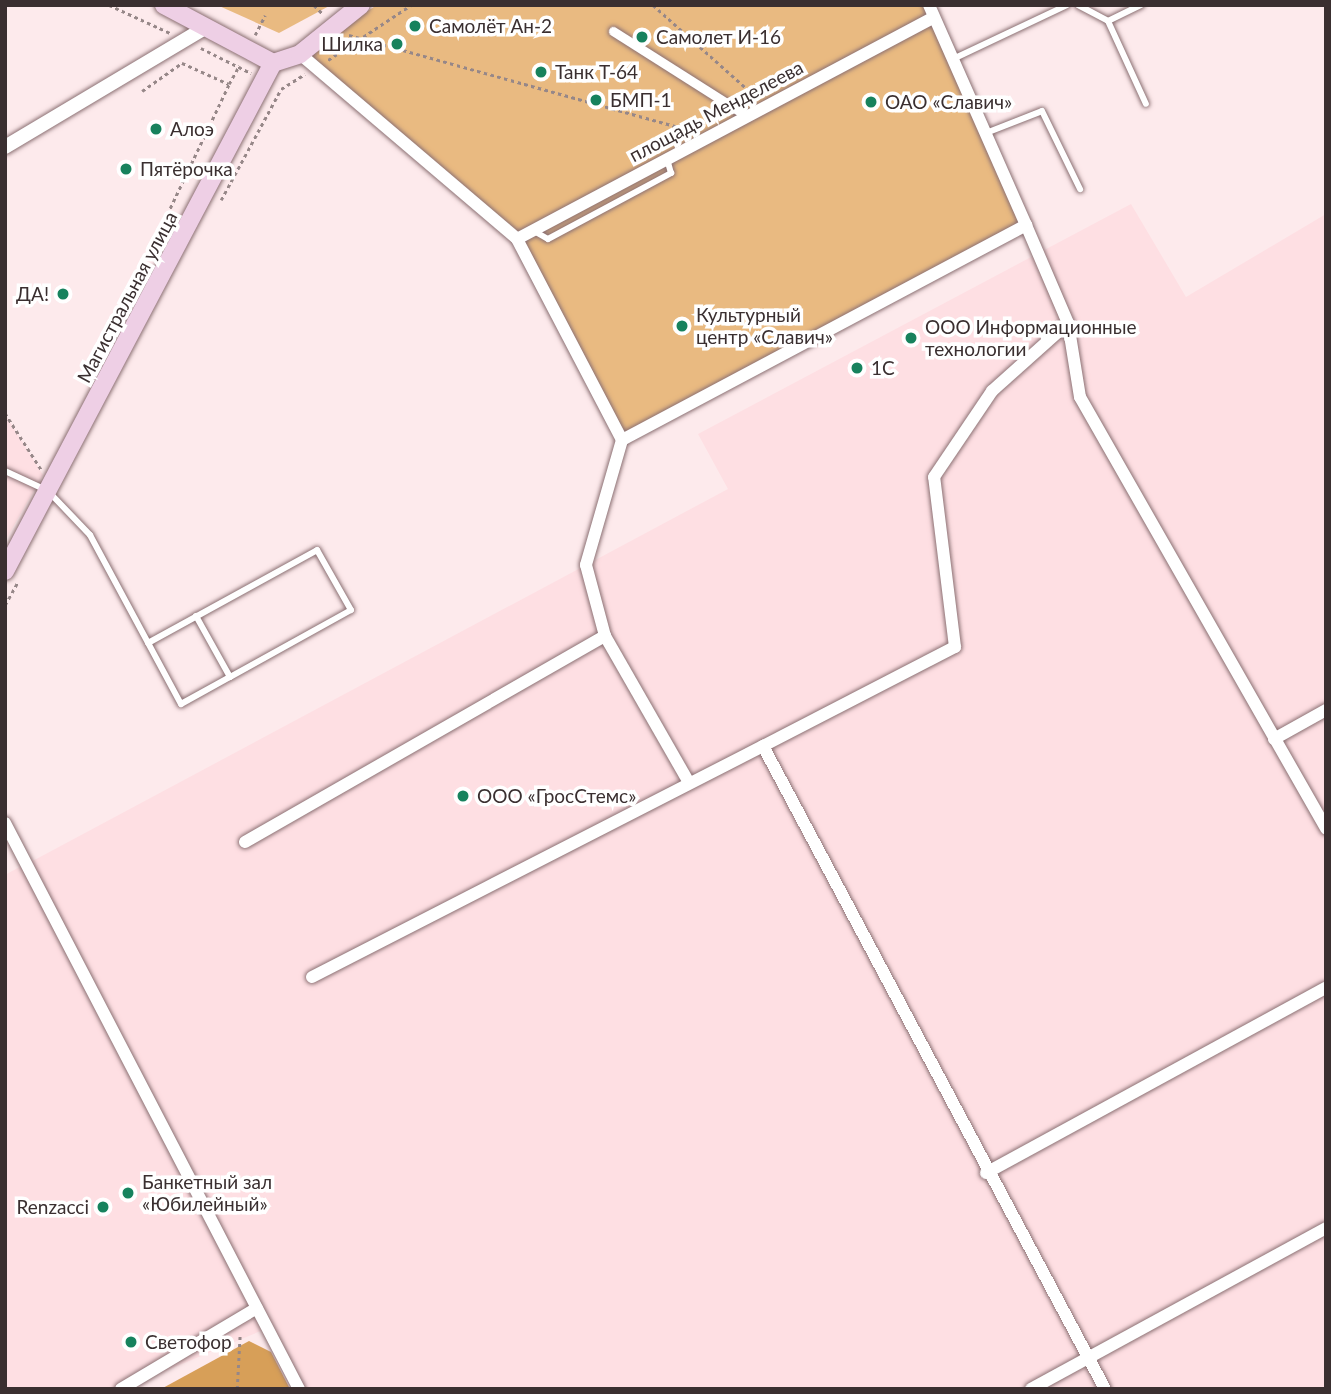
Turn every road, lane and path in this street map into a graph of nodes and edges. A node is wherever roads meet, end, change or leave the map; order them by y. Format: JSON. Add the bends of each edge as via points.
{"nodes":[{"id":1,"x":164,"y":5,"type":"edge"},
{"id":2,"x":314,"y":5,"type":"edge"},
{"id":3,"x":361,"y":5,"type":"edge"},
{"id":4,"x":411,"y":5,"type":"edge"},
{"id":5,"x":653,"y":5,"type":"edge"},
{"id":6,"x":1067,"y":5,"type":"edge"},
{"id":7,"x":1079,"y":5,"type":"edge"},
{"id":8,"x":1141,"y":5,"type":"edge"},
{"id":9,"x":932,"y":11,"type":"edge"},
{"id":10,"x":1108,"y":21,"type":"junction"},
{"id":11,"x":333,"y":24,"type":"junction"},
{"id":12,"x":206,"y":27,"type":"junction"},
{"id":13,"x":613,"y":31,"type":"dead end"},
{"id":14,"x":357,"y":41,"type":"junction"},
{"id":15,"x":300,"y":54,"type":"junction"},
{"id":16,"x":953,"y":59,"type":"junction"},
{"id":17,"x":273,"y":63,"type":"junction"},
{"id":18,"x":239,"y":67,"type":"dead end"},
{"id":19,"x":316,"y":68,"type":"junction"},
{"id":20,"x":229,"y":85,"type":"junction"},
{"id":21,"x":142,"y":91,"type":"dead end"},
{"id":22,"x":1146,"y":104,"type":"dead end"},
{"id":23,"x":766,"y":106,"type":"junction"},
{"id":24,"x":747,"y":116,"type":"junction"},
{"id":25,"x":986,"y":133,"type":"junction"},
{"id":26,"x":710,"y":136,"type":"junction"},
{"id":27,"x":5,"y":147,"type":"edge"},
{"id":28,"x":1080,"y":189,"type":"dead end"},
{"id":29,"x":215,"y":211,"type":"dead end"},
{"id":30,"x":1026,"y":225,"type":"junction"},
{"id":31,"x":517,"y":239,"type":"junction"},
{"id":32,"x":1068,"y":323,"type":"junction"},
{"id":33,"x":110,"y":336,"type":"dead end"},
{"id":34,"x":5,"y":413,"type":"edge"},
{"id":35,"x":622,"y":440,"type":"junction"},
{"id":36,"x":50,"y":462,"type":"dead end"},
{"id":37,"x":5,"y":471,"type":"edge"},
{"id":38,"x":48,"y":491,"type":"junction"},
{"id":39,"x":12,"y":575,"type":"edge"},
{"id":40,"x":5,"y":605,"type":"edge"},
{"id":41,"x":196,"y":616,"type":"junction"},
{"id":42,"x":606,"y":636,"type":"junction"},
{"id":43,"x":148,"y":643,"type":"junction"},
{"id":44,"x":230,"y":677,"type":"junction"},
{"id":45,"x":1326,"y":710,"type":"edge"},
{"id":46,"x":1274,"y":739,"type":"junction"},
{"id":47,"x":763,"y":746,"type":"junction"},
{"id":48,"x":687,"y":779,"type":"junction"},
{"id":49,"x":5,"y":823,"type":"edge"},
{"id":50,"x":1326,"y":829,"type":"edge"},
{"id":51,"x":245,"y":842,"type":"dead end"},
{"id":52,"x":312,"y":977,"type":"dead end"},
{"id":53,"x":1326,"y":988,"type":"edge"},
{"id":54,"x":986,"y":1173,"type":"junction"},
{"id":55,"x":1326,"y":1228,"type":"edge"},
{"id":56,"x":257,"y":1308,"type":"junction"},
{"id":57,"x":241,"y":1318,"type":"junction"},
{"id":58,"x":1088,"y":1356,"type":"junction"},
{"id":59,"x":121,"y":1389,"type":"edge"},
{"id":60,"x":237,"y":1389,"type":"edge"},
{"id":61,"x":299,"y":1389,"type":"edge"},
{"id":62,"x":1031,"y":1389,"type":"edge"},
{"id":63,"x":1105,"y":1389,"type":"edge"}],
"edges":[{"from":1,"to":12,"type":"main road"},
{"from":2,"to":11,"type":"path"},
{"from":3,"to":11,"type":"main road"},
{"from":4,"to":14,"type":"path"},
{"from":5,"to":23,"type":"path"},
{"from":6,"to":16,"type":"lane"},
{"from":7,"to":10,"type":"lane"},
{"from":8,"to":10,"type":"lane"},
{"from":9,"to":16,"type":"street"},
{"from":9,"to":23,"type":"street","name":"площадь Менделеева","via":[[790,88]]},
{"from":10,"to":22,"type":"lane"},
{"from":11,"to":14,"type":"path"},
{"from":11,"to":15,"type":"main road"},
{"from":12,"to":17,"type":"main road"},
{"from":12,"to":27,"type":"street"},
{"from":13,"to":24,"type":"street"},
{"from":14,"to":19,"type":"path"},
{"from":14,"to":26,"type":"path"},
{"from":15,"to":17,"type":"main road"},
{"from":15,"to":19,"type":"street"},
{"from":16,"to":25,"type":"street"},
{"from":17,"to":38,"type":"main road","name":"Магистральная улица"},
{"from":18,"to":20,"type":"path"},
{"from":19,"to":29,"type":"path","via":[[281,89]]},
{"from":19,"to":31,"type":"street"},
{"from":20,"to":21,"type":"path","via":[[182,63]]},
{"from":20,"to":33,"type":"path"},
{"from":23,"to":24,"type":"street","name":"площадь Менделеева"},
{"from":24,"to":26,"type":"street","name":"площадь Менделеева"},
{"from":25,"to":28,"type":"lane","via":[[1042,111]]},
{"from":25,"to":30,"type":"street"},
{"from":26,"to":31,"type":"street","name":"площадь Менделеева"},
{"from":30,"to":32,"type":"street"},
{"from":30,"to":35,"type":"street"},
{"from":31,"to":35,"type":"street"},
{"from":32,"to":46,"type":"street","via":[[1080,397]]},
{"from":32,"to":47,"type":"street","via":[[992,391],[934,477],[955,647]]},
{"from":34,"to":36,"type":"path","via":[[44,475]]},
{"from":35,"to":42,"type":"street","via":[[586,565]]},
{"from":37,"to":38,"type":"lane"},
{"from":38,"to":39,"type":"main road","name":"Магистральная улица"},
{"from":38,"to":43,"type":"lane","via":[[90,535]]},
{"from":39,"to":40,"type":"path"},
{"from":41,"to":43,"type":"lane"},
{"from":41,"to":44,"type":"lane"},
{"from":41,"to":44,"type":"lane","via":[[317,550],[351,611]]},
{"from":42,"to":48,"type":"street"},
{"from":42,"to":51,"type":"street"},
{"from":43,"to":44,"type":"lane","via":[[181,704]]},
{"from":45,"to":46,"type":"street"},
{"from":46,"to":50,"type":"street"},
{"from":47,"to":48,"type":"street"},
{"from":47,"to":54,"type":"street"},
{"from":48,"to":52,"type":"street"},
{"from":49,"to":56,"type":"street"},
{"from":53,"to":54,"type":"street"},
{"from":54,"to":58,"type":"street"},
{"from":55,"to":58,"type":"street"},
{"from":56,"to":57,"type":"street"},
{"from":56,"to":61,"type":"street"},
{"from":57,"to":59,"type":"street"},
{"from":57,"to":60,"type":"path"},
{"from":58,"to":62,"type":"street"},
{"from":58,"to":63,"type":"street"}]}
